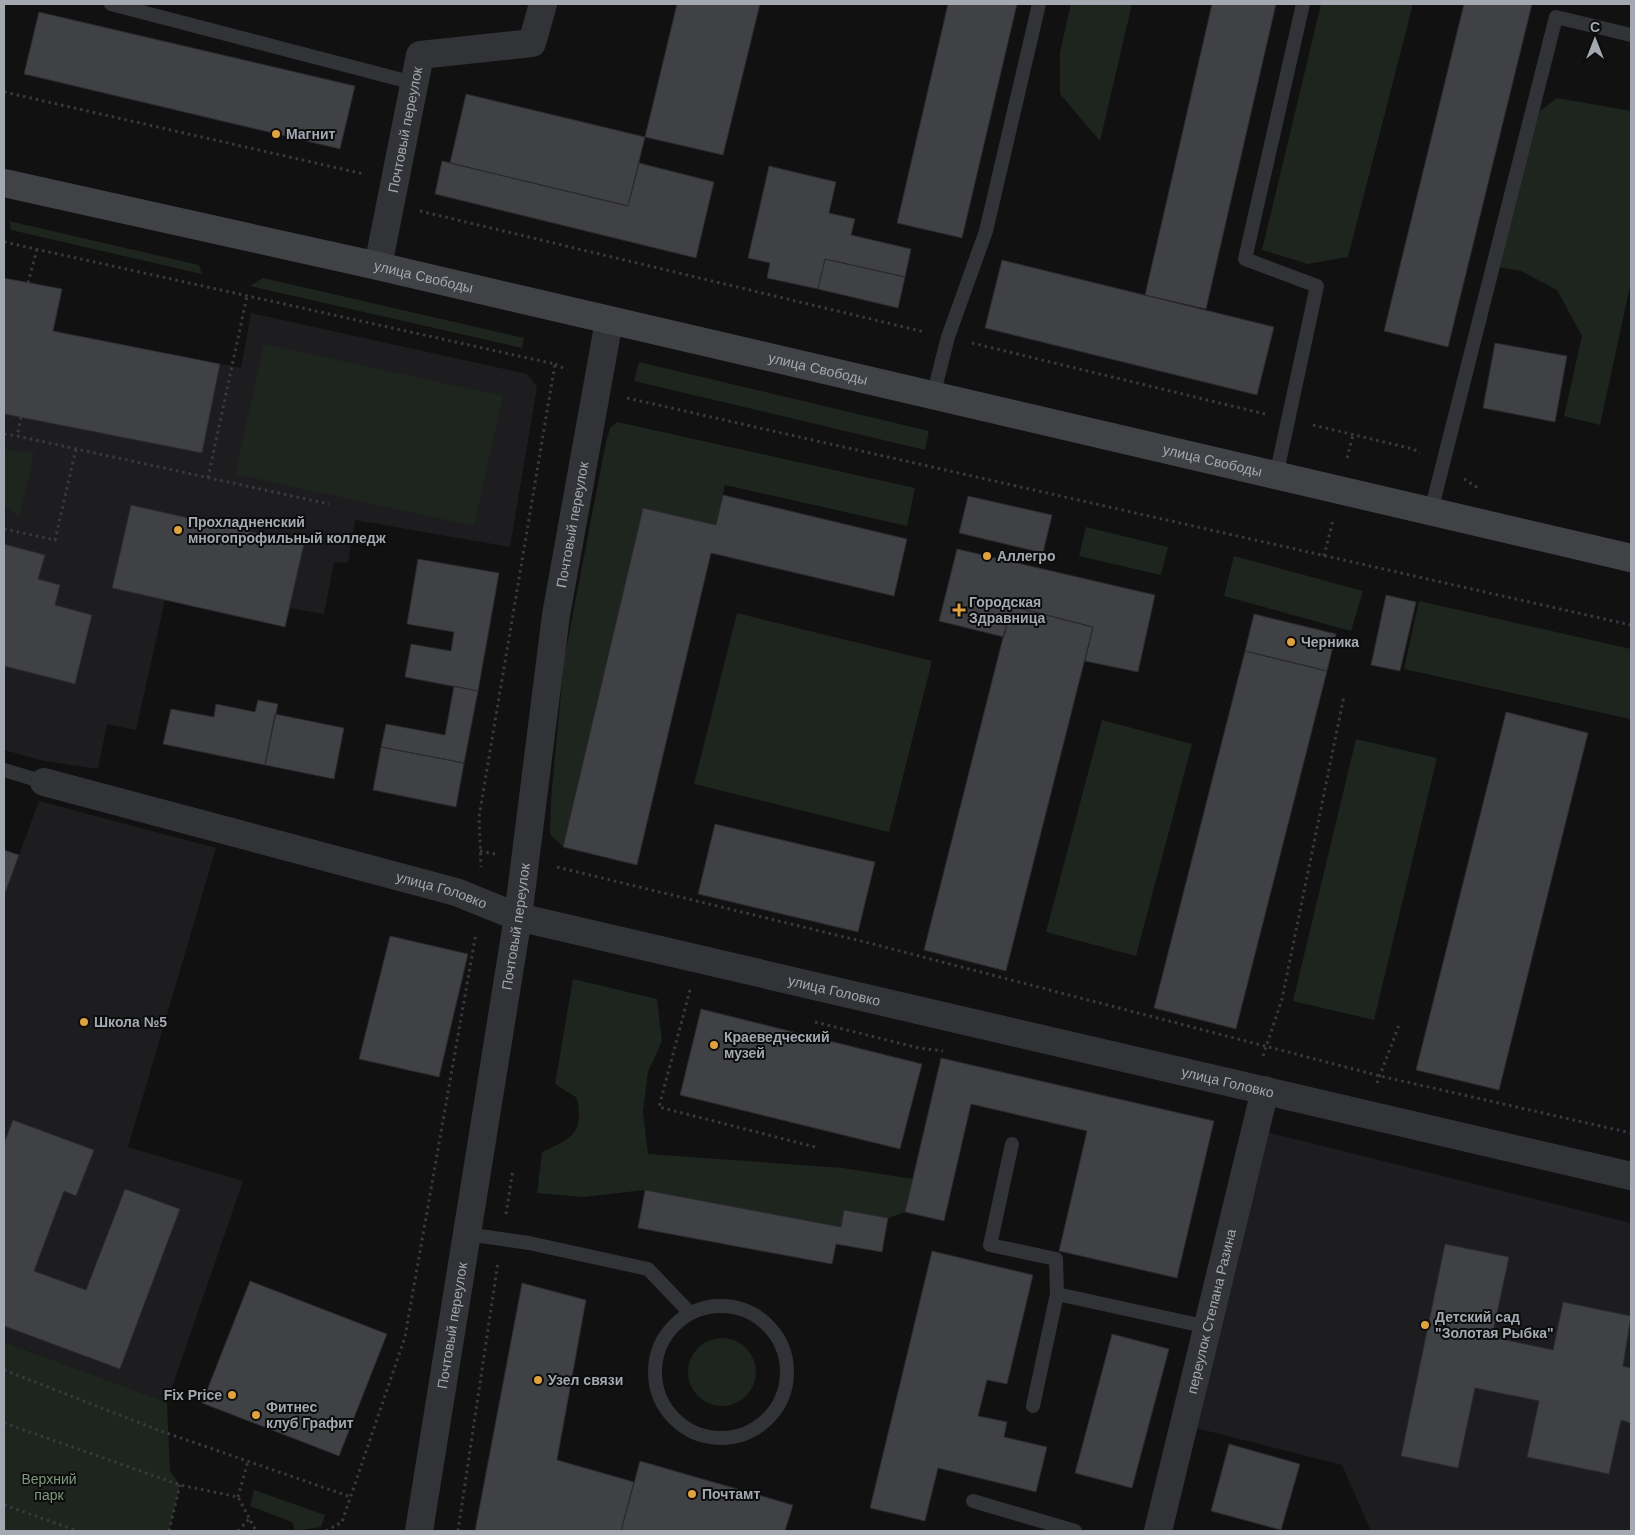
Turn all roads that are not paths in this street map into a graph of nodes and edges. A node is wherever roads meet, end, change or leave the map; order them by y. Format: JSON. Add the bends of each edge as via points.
{"nodes":[{"id":1,"x":110,"y":4,"type":"edge"},
{"id":2,"x":543,"y":4,"type":"edge"},
{"id":3,"x":1039,"y":4,"type":"edge"},
{"id":4,"x":1303,"y":4,"type":"edge"},
{"id":5,"x":1631,"y":35,"type":"edge"},
{"id":6,"x":414,"y":83,"type":"junction"},
{"id":7,"x":4,"y":183,"type":"edge"},
{"id":8,"x":378,"y":266,"type":"junction"},
{"id":9,"x":609,"y":321,"type":"junction"},
{"id":10,"x":933,"y":396,"type":"junction"},
{"id":11,"x":1276,"y":476,"type":"junction"},
{"id":12,"x":1431,"y":511,"type":"junction"},
{"id":13,"x":1631,"y":558,"type":"edge"},
{"id":14,"x":4,"y":770,"type":"edge"},
{"id":15,"x":44,"y":782,"type":"joint"},
{"id":16,"x":518,"y":917,"type":"junction"},
{"id":17,"x":1259,"y":1089,"type":"junction"},
{"id":18,"x":1012,"y":1144,"type":"dead end"},
{"id":19,"x":1631,"y":1176,"type":"edge"},
{"id":20,"x":467,"y":1234,"type":"junction"},
{"id":21,"x":1057,"y":1294,"type":"junction"},
{"id":22,"x":690,"y":1313,"type":"junction"},
{"id":23,"x":1208,"y":1327,"type":"junction"},
{"id":24,"x":1033,"y":1406,"type":"dead end"},
{"id":25,"x":973,"y":1501,"type":"dead end"},
{"id":26,"x":419,"y":1531,"type":"edge"},
{"id":27,"x":1075,"y":1531,"type":"edge"},
{"id":28,"x":1158,"y":1531,"type":"edge"}],
"edges":[{"from":1,"to":6,"type":"lane"},
{"from":2,"to":6,"type":"street","name":"Почтовый переулок","via":[[532,44],[420,55]]},
{"from":3,"to":10,"type":"lane","via":[[986,231],[948,337]]},
{"from":4,"to":11,"type":"lane","via":[[1245,259],[1317,286]]},
{"from":5,"to":12,"type":"lane","via":[[1556,16]]},
{"from":6,"to":8,"type":"street","name":"Почтовый переулок"},
{"from":7,"to":8,"type":"main road","name":"улица Свободы"},
{"from":8,"to":9,"type":"main road","name":"улица Свободы"},
{"from":9,"to":10,"type":"main road","name":"улица Свободы"},
{"from":9,"to":16,"type":"street","name":"Почтовый переулок","via":[[556,615]]},
{"from":10,"to":11,"type":"main road","name":"улица Свободы"},
{"from":11,"to":12,"type":"main road","name":"улица Свободы"},
{"from":12,"to":13,"type":"main road","name":"улица Свободы"},
{"from":14,"to":15,"type":"lane"},
{"from":15,"to":16,"type":"street","name":"улица Головко","via":[[456,892]]},
{"from":16,"to":17,"type":"street","name":"улица Головко"},
{"from":16,"to":20,"type":"street","name":"Почтовый переулок"},
{"from":17,"to":19,"type":"street","name":"улица Головко"},
{"from":17,"to":23,"type":"street","name":"переулок Степана Разина"},
{"from":18,"to":21,"type":"lane","via":[[990,1245],[1056,1259]]},
{"from":20,"to":22,"type":"lane","via":[[648,1269]]},
{"from":20,"to":26,"type":"street","name":"Почтовый переулок"},
{"from":21,"to":23,"type":"lane"},
{"from":21,"to":24,"type":"lane"},
{"from":22,"to":22,"type":"lane","via":[[712,1306],[735,1307],[756,1316],[774,1331],[784,1351],[788,1372],[785,1393],[775,1412],[760,1427],[741,1436],[720,1439],[699,1436],[680,1426],[665,1410],[656,1389],[654,1366],[659,1345],[672,1326]]},
{"from":23,"to":28,"type":"street","name":"переулок Степана Разина"},
{"from":25,"to":27,"type":"lane"}]}
